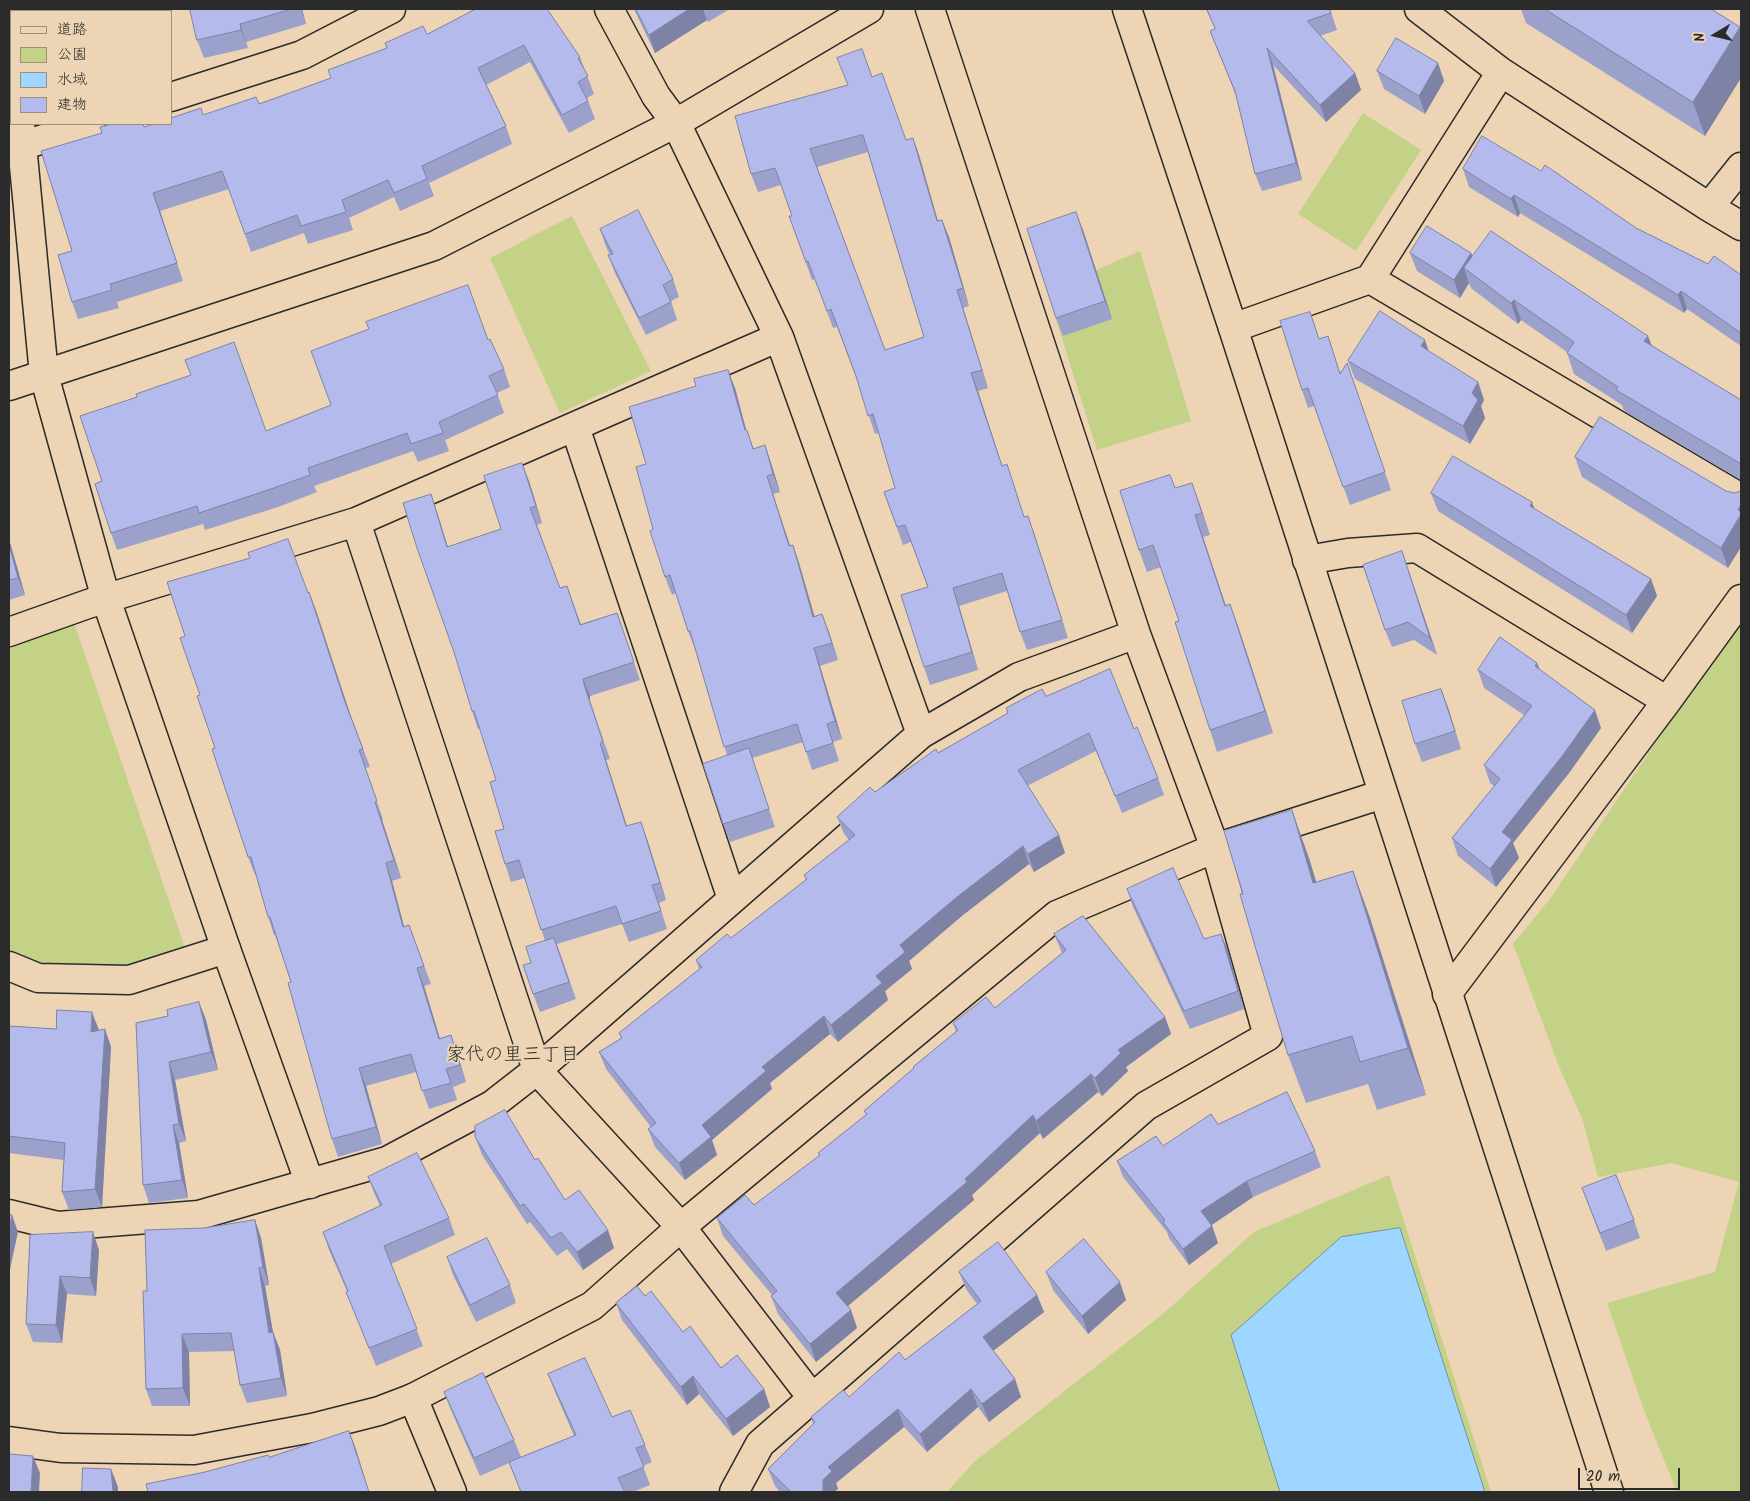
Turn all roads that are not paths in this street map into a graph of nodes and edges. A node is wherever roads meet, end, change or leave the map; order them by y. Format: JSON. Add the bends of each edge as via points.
{"nodes":[{"id":1,"x":391,"y":9,"type":"edge"},
{"id":2,"x":609,"y":9,"type":"edge"},
{"id":3,"x":869,"y":9,"type":"edge"},
{"id":4,"x":930,"y":9,"type":"edge"},
{"id":5,"x":1127,"y":9,"type":"edge"},
{"id":6,"x":1419,"y":9,"type":"edge"},
{"id":7,"x":1501,"y":72,"type":"junction"},
{"id":8,"x":172,"y":98,"type":"edge"},
{"id":9,"x":676,"y":123,"type":"junction"},
{"id":10,"x":85,"y":125,"type":"edge"},
{"id":11,"x":17,"y":140,"type":"edge"},
{"id":12,"x":1741,"y":167,"type":"edge"},
{"id":13,"x":1709,"y":207,"type":"junction"},
{"id":14,"x":1741,"y":226,"type":"edge"},
{"id":15,"x":1370,"y":279,"type":"junction"},
{"id":16,"x":1233,"y":328,"type":"junction"},
{"id":17,"x":779,"y":337,"type":"junction"},
{"id":18,"x":44,"y":375,"type":"junction"},
{"id":19,"x":9,"y":386,"type":"edge"},
{"id":20,"x":575,"y":427,"type":"junction"},
{"id":21,"x":1741,"y":498,"type":"edge"},
{"id":22,"x":356,"y":522,"type":"junction"},
{"id":23,"x":1307,"y":560,"type":"junction"},
{"id":24,"x":106,"y":599,"type":"junction"},
{"id":25,"x":1741,"y":599,"type":"edge"},
{"id":26,"x":9,"y":632,"type":"edge"},
{"id":27,"x":1136,"y":634,"type":"junction"},
{"id":28,"x":1667,"y":701,"type":"junction"},
{"id":29,"x":921,"y":734,"type":"junction"},
{"id":30,"x":1383,"y":794,"type":"junction"},
{"id":31,"x":1215,"y":848,"type":"junction"},
{"id":32,"x":732,"y":899,"type":"junction"},
{"id":33,"x":226,"y":949,"type":"junction"},
{"id":34,"x":9,"y":966,"type":"edge"},
{"id":35,"x":1447,"y":994,"type":"junction"},
{"id":36,"x":537,"y":1070,"type":"junction"},
{"id":37,"x":310,"y":1184,"type":"junction"},
{"id":38,"x":9,"y":1214,"type":"edge"},
{"id":39,"x":681,"y":1227,"type":"junction"},
{"id":40,"x":413,"y":1398,"type":"junction"},
{"id":41,"x":813,"y":1399,"type":"junction"},
{"id":42,"x":9,"y":1441,"type":"edge"},
{"id":43,"x":452,"y":1492,"type":"edge"},
{"id":44,"x":734,"y":1492,"type":"edge"},
{"id":45,"x":1609,"y":1492,"type":"edge"}],
"edges":[{"from":1,"to":8,"type":"street","via":[[302,55]]},
{"from":2,"to":9,"type":"street","via":[[656,96]]},
{"from":3,"to":9,"type":"street"},
{"from":4,"to":27,"type":"street"},
{"from":5,"to":16,"type":"street"},
{"from":6,"to":7,"type":"street"},
{"from":7,"to":13,"type":"street"},
{"from":7,"to":15,"type":"street"},
{"from":9,"to":17,"type":"street"},
{"from":9,"to":18,"type":"street","via":[[434,246]]},
{"from":10,"to":11,"type":"street"},
{"from":11,"to":18,"type":"street"},
{"from":12,"to":13,"type":"street"},
{"from":13,"to":14,"type":"street"},
{"from":15,"to":16,"type":"street"},
{"from":15,"to":21,"type":"street"},
{"from":16,"to":23,"type":"street"},
{"from":17,"to":20,"type":"street"},
{"from":17,"to":29,"type":"street"},
{"from":18,"to":19,"type":"street"},
{"from":18,"to":24,"type":"street"},
{"from":20,"to":22,"type":"street"},
{"from":20,"to":32,"type":"street"},
{"from":22,"to":24,"type":"street"},
{"from":22,"to":36,"type":"street"},
{"from":23,"to":28,"type":"street","via":[[1348,553],[1417,548]]},
{"from":23,"to":30,"type":"street"},
{"from":24,"to":26,"type":"street"},
{"from":24,"to":33,"type":"street"},
{"from":25,"to":28,"type":"street"},
{"from":27,"to":29,"type":"street","via":[[1019,677]]},
{"from":27,"to":31,"type":"street"},
{"from":28,"to":35,"type":"street"},
{"from":29,"to":32,"type":"street"},
{"from":30,"to":31,"type":"street"},
{"from":30,"to":35,"type":"street"},
{"from":31,"to":39,"type":"street","via":[[1056,915]]},
{"from":31,"to":41,"type":"street","via":[[1268,1036],[1146,1106]]},
{"from":32,"to":36,"type":"street"},
{"from":33,"to":34,"type":"street","via":[[129,980],[38,978]]},
{"from":33,"to":37,"type":"street"},
{"from":35,"to":45,"type":"street"},
{"from":36,"to":37,"type":"street","via":[[492,1105],[387,1161]]},
{"from":36,"to":39,"type":"street"},
{"from":37,"to":38,"type":"street","via":[[199,1214],[58,1226]]},
{"from":39,"to":40,"type":"street","via":[[592,1306]]},
{"from":39,"to":41,"type":"street"},
{"from":40,"to":42,"type":"street","via":[[379,1411],[312,1428],[194,1450],[61,1448]]},
{"from":40,"to":43,"type":"street"},
{"from":41,"to":44,"type":"street","via":[[760,1444]]}]}
